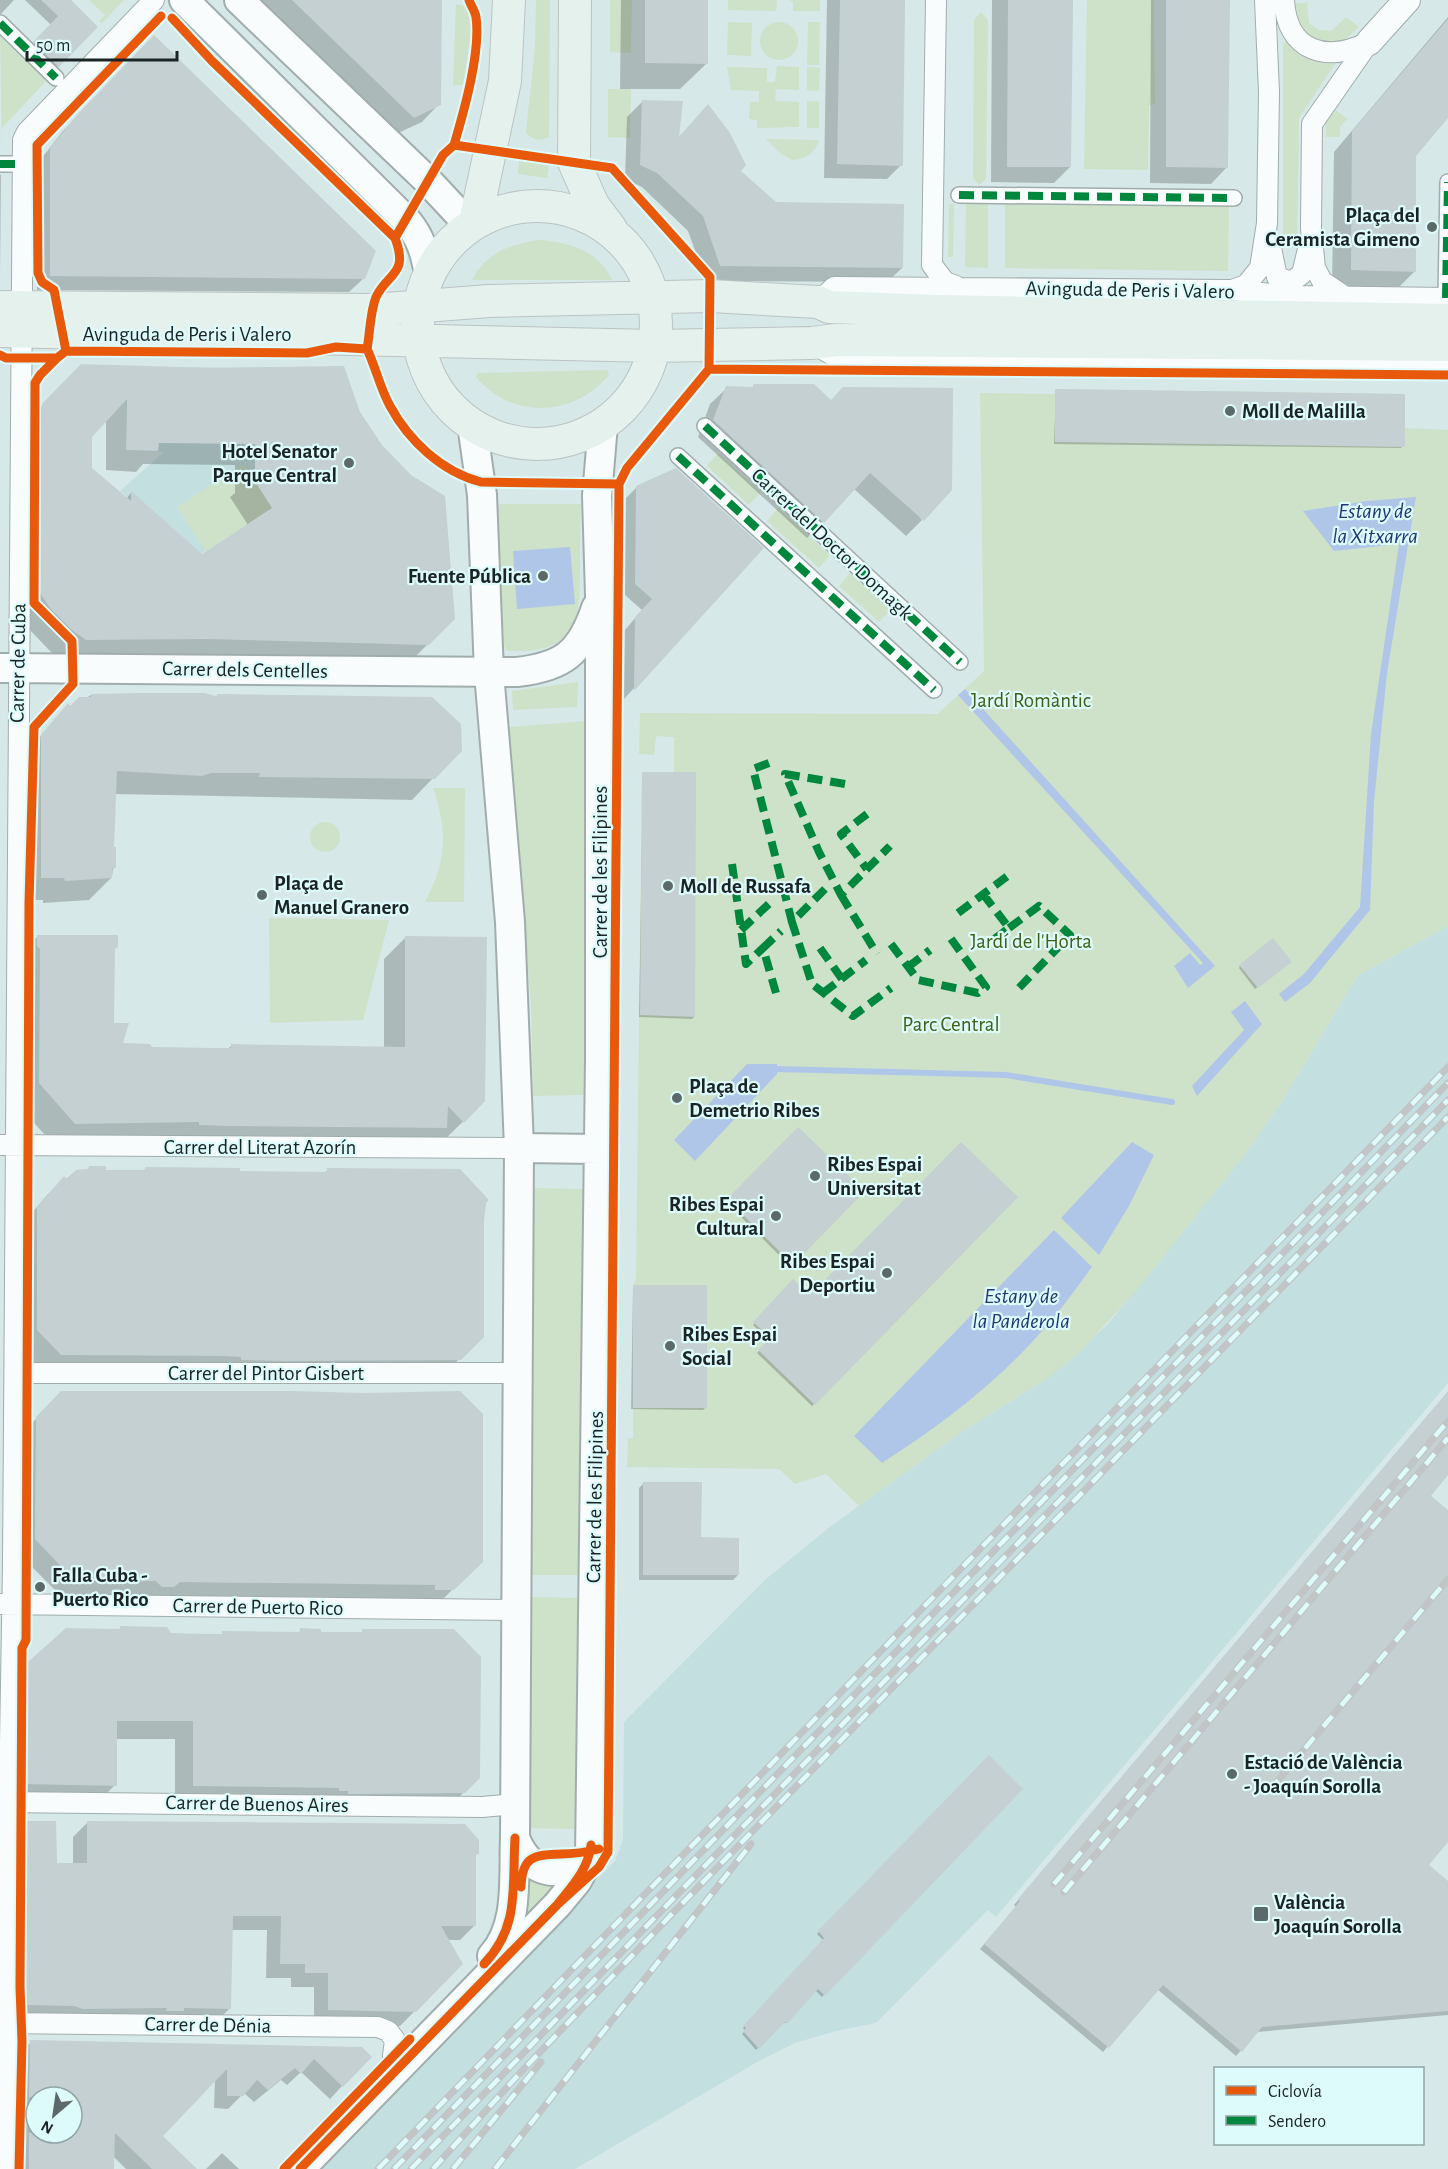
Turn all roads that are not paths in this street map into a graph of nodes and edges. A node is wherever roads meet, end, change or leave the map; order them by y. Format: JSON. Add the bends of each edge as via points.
{"nodes":[{"id":1,"x":154,"y":0,"type":"edge"},
{"id":2,"x":184,"y":0,"type":"edge"},
{"id":3,"x":239,"y":0,"type":"edge"},
{"id":4,"x":509,"y":0,"type":"edge"},
{"id":5,"x":575,"y":0,"type":"edge"},
{"id":6,"x":936,"y":0,"type":"edge"},
{"id":7,"x":1265,"y":0,"type":"edge"},
{"id":8,"x":1284,"y":0,"type":"edge"},
{"id":9,"x":1399,"y":6,"type":"edge"},
{"id":10,"x":0,"y":23,"type":"edge"},
{"id":11,"x":1369,"y":42,"type":"junction"},
{"id":12,"x":56,"y":78,"type":"dead end"},
{"id":13,"x":0,"y":164,"type":"edge"},
{"id":14,"x":22,"y":164,"type":"junction"},
{"id":15,"x":1448,"y":182,"type":"edge"},
{"id":16,"x":959,"y":195,"type":"dead end"},
{"id":17,"x":1234,"y":198,"type":"dead end"},
{"id":18,"x":1267,"y":223,"type":"junction"},
{"id":19,"x":473,"y":224,"type":"junction"},
{"id":20,"x":1311,"y":228,"type":"junction"},
{"id":21,"x":617,"y":237,"type":"junction"},
{"id":22,"x":429,"y":274,"type":"junction"},
{"id":23,"x":959,"y":287,"type":"junction"},
{"id":24,"x":1231,"y":290,"type":"junction"},
{"id":25,"x":1344,"y":297,"type":"junction"},
{"id":26,"x":655,"y":299,"type":"junction"},
{"id":27,"x":818,"y":302,"type":"junction"},
{"id":28,"x":1447,"y":305,"type":"edge"},
{"id":29,"x":419,"y":306,"type":"junction"},
{"id":30,"x":11,"y":320,"type":"edge"},
{"id":31,"x":419,"y":341,"type":"junction"},
{"id":32,"x":812,"y":343,"type":"junction"},
{"id":33,"x":1448,"y":345,"type":"edge"},
{"id":34,"x":655,"y":346,"type":"junction"},
{"id":35,"x":1448,"y":365,"type":"edge"},
{"id":36,"x":472,"y":424,"type":"junction"},
{"id":37,"x":603,"y":424,"type":"junction"},
{"id":38,"x":705,"y":426,"type":"dead end"},
{"id":39,"x":678,"y":456,"type":"dead end"},
{"id":40,"x":600,"y":595,"type":"junction"},
{"id":41,"x":960,"y":662,"type":"dead end"},
{"id":42,"x":9,"y":668,"type":"edge"},
{"id":43,"x":489,"y":673,"type":"junction"},
{"id":44,"x":934,"y":690,"type":"dead end"},
{"id":45,"x":8,"y":1145,"type":"edge"},
{"id":46,"x":519,"y":1148,"type":"junction"},
{"id":47,"x":599,"y":1149,"type":"junction"},
{"id":48,"x":15,"y":1373,"type":"junction"},
{"id":49,"x":518,"y":1373,"type":"junction"},
{"id":50,"x":7,"y":1604,"type":"edge"},
{"id":51,"x":516,"y":1610,"type":"junction"},
{"id":52,"x":4,"y":1802,"type":"edge"},
{"id":53,"x":514,"y":1804,"type":"junction"},
{"id":54,"x":515,"y":1838,"type":"junction"},
{"id":55,"x":589,"y":1854,"type":"junction"},
{"id":56,"x":5,"y":2023,"type":"edge"},
{"id":57,"x":393,"y":2056,"type":"junction"},
{"id":58,"x":8,"y":2169,"type":"edge"},
{"id":59,"x":284,"y":2169,"type":"edge"},
{"id":60,"x":300,"y":2169,"type":"edge"}],
"edges":[{"from":1,"to":14,"type":"street","name":"Carrer de Cuba","via":[[27,132]]},
{"from":2,"to":22,"type":"main road","via":[[407,221],[419,235]]},
{"from":3,"to":19,"type":"main road"},
{"from":4,"to":19,"type":"main road","via":[[505,81]]},
{"from":5,"to":21,"type":"main road","via":[[574,162],[593,205]]},
{"from":6,"to":23,"type":"street","via":[[932,265],[945,282]]},
{"from":7,"to":18,"type":"street","via":[[1269,92]]},
{"from":8,"to":11,"type":"street","via":[[1285,18],[1293,36],[1311,48],[1351,51]]},
{"from":9,"to":11,"type":"street"},
{"from":10,"to":12,"type":"street"},
{"from":11,"to":20,"type":"street","via":[[1312,124]]},
{"from":13,"to":14,"type":"street"},
{"from":14,"to":30,"type":"street","name":"Carrer de Cuba"},
{"from":15,"to":28,"type":"street"},
{"from":16,"to":17,"type":"street"},
{"from":18,"to":20,"type":"street","via":[[1277,277],[1291,282],[1306,266]]},
{"from":18,"to":24,"type":"street","via":[[1260,268],[1246,285]]},
{"from":19,"to":21,"type":"main road","via":[[522,206],[547,206],[572,211]]},
{"from":19,"to":22,"type":"main road","via":[[452,242]]},
{"from":20,"to":25,"type":"street","via":[[1315,268],[1322,281]]},
{"from":21,"to":26,"type":"main road","via":[[647,276]]},
{"from":22,"to":29,"type":"main road"},
{"from":23,"to":24,"type":"street","name":"Avinguda de Peris i Valero"},
{"from":23,"to":27,"type":"street","name":"Avinguda de Peris i Valero","via":[[834,286]]},
{"from":24,"to":25,"type":"street","name":"Avinguda de Peris i Valero"},
{"from":25,"to":28,"type":"street","name":"Avinguda de Peris i Valero"},
{"from":26,"to":27,"type":"main road","name":"Avinguda de Peris i Valero","via":[[711,296]]},
{"from":26,"to":29,"type":"main road","name":"Avinguda de Peris i Valero"},
{"from":26,"to":34,"type":"main road"},
{"from":27,"to":28,"type":"main road","name":"Avinguda de Peris i Valero","via":[[829,307],[937,311]]},
{"from":29,"to":30,"type":"main road","name":"Avinguda de Peris i Valero"},
{"from":29,"to":31,"type":"main road"},
{"from":30,"to":31,"type":"main road","name":"Avinguda de Peris i Valero"},
{"from":30,"to":42,"type":"street","name":"Carrer de Cuba"},
{"from":31,"to":34,"type":"main road","name":"Avinguda de Peris i Valero"},
{"from":31,"to":36,"type":"main road","via":[[436,388]]},
{"from":32,"to":33,"type":"main road","name":"Avinguda de Peris i Valero","via":[[836,340]]},
{"from":32,"to":34,"type":"main road","name":"Avinguda de Peris i Valero"},
{"from":32,"to":35,"type":"street","name":"Avinguda de Peris i Valero","via":[[836,357]]},
{"from":34,"to":37,"type":"main road","via":[[650,364],[631,398]]},
{"from":36,"to":37,"type":"main road","via":[[492,435],[537,444],[560,441]]},
{"from":36,"to":43,"type":"main road","via":[[483,495]]},
{"from":37,"to":40,"type":"main road","name":"Carrer de les Filipines","via":[[597,496]]},
{"from":38,"to":41,"type":"street","name":"Carrer del Doctor Domagk"},
{"from":39,"to":44,"type":"street","name":"Carrer del Doctor Domagk"},
{"from":40,"to":43,"type":"main road","name":"Carrer de les Filipines","via":[[590,626],[572,654],[544,669]]},
{"from":40,"to":47,"type":"main road","name":"Carrer de les Filipines"},
{"from":42,"to":43,"type":"main road","name":"Carrer dels Centelles"},
{"from":42,"to":45,"type":"street","name":"Carrer de Cuba"},
{"from":43,"to":46,"type":"main road","via":[[510,922]]},
{"from":45,"to":46,"type":"street","name":"Carrer del Literat Azorín"},
{"from":45,"to":48,"type":"street","name":"Carrer de Cuba"},
{"from":46,"to":47,"type":"main road"},
{"from":46,"to":49,"type":"main road"},
{"from":47,"to":55,"type":"main road","name":"Carrer de les Filipines"},
{"from":48,"to":49,"type":"street","name":"Carrer del Pintor Gisbert"},
{"from":48,"to":50,"type":"street","name":"Carrer de Cuba"},
{"from":49,"to":51,"type":"main road"},
{"from":50,"to":51,"type":"street","name":"Carrer de Puerto Rico"},
{"from":50,"to":52,"type":"street","name":"Carrer de Cuba"},
{"from":51,"to":53,"type":"main road"},
{"from":52,"to":53,"type":"street","name":"Carrer de Buenos Aires","via":[[482,1807]]},
{"from":52,"to":56,"type":"street","name":"Carrer de Cuba"},
{"from":53,"to":54,"type":"main road"},
{"from":54,"to":55,"type":"main road","via":[[523,1855],[536,1867],[562,1872]]},
{"from":54,"to":57,"type":"main road","via":[[510,1921],[504,1939]]},
{"from":55,"to":60,"type":"main road","via":[[577,1881],[557,1905]]},
{"from":56,"to":57,"type":"street","name":"Carrer de Dénia","via":[[378,2027],[395,2040]]},
{"from":56,"to":58,"type":"street","name":"Carrer de Cuba"},
{"from":57,"to":59,"type":"main road"}]}
